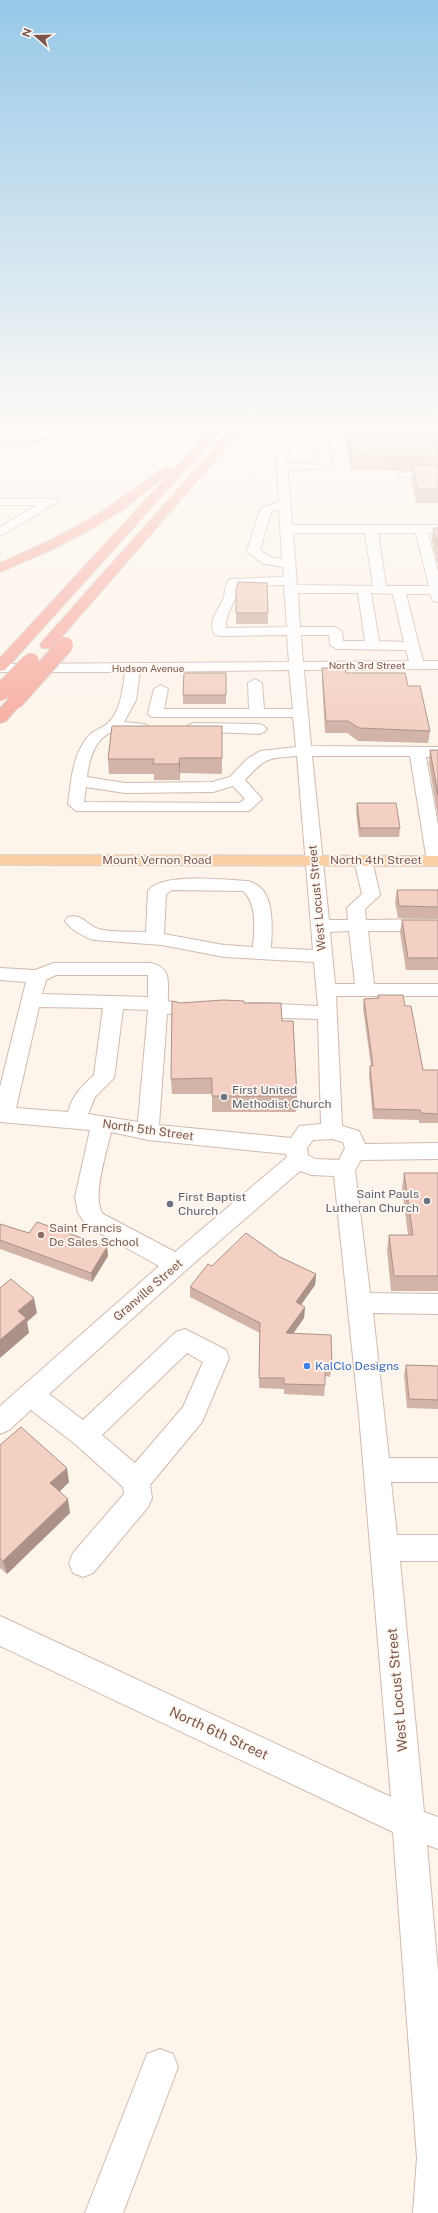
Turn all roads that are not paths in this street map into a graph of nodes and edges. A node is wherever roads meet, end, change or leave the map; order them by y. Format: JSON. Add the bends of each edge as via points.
{"nodes":[{"id":1,"x":80,"y":530,"type":"edge"},
{"id":2,"x":124,"y":530,"type":"edge"},
{"id":3,"x":149,"y":530,"type":"edge"},
{"id":4,"x":260,"y":530,"type":"edge"},
{"id":5,"x":288,"y":530,"type":"edge"},
{"id":6,"x":371,"y":530,"type":"edge"},
{"id":7,"x":421,"y":530,"type":"edge"},
{"id":8,"x":290,"y":564,"type":"junction"},
{"id":9,"x":0,"y":568,"type":"edge"},
{"id":10,"x":291,"y":585,"type":"junction"},
{"id":11,"x":400,"y":590,"type":"junction"},
{"id":12,"x":364,"y":591,"type":"junction"},
{"id":13,"x":380,"y":591,"type":"junction"},
{"id":14,"x":437,"y":593,"type":"edge"},
{"id":15,"x":81,"y":608,"type":"junction"},
{"id":16,"x":294,"y":632,"type":"junction"},
{"id":17,"x":373,"y":646,"type":"junction"},
{"id":18,"x":412,"y":646,"type":"junction"},
{"id":19,"x":296,"y":665,"type":"junction"},
{"id":20,"x":416,"y":665,"type":"junction"},
{"id":21,"x":438,"y":665,"type":"edge"},
{"id":22,"x":0,"y":668,"type":"edge"},
{"id":23,"x":133,"y":668,"type":"junction"},
{"id":24,"x":254,"y":683,"type":"dead end"},
{"id":25,"x":161,"y":689,"type":"dead end"},
{"id":26,"x":0,"y":694,"type":"edge"},
{"id":27,"x":257,"y":713,"type":"junction"},
{"id":28,"x":301,"y":713,"type":"junction"},
{"id":29,"x":0,"y":718,"type":"edge"},
{"id":30,"x":113,"y":727,"type":"junction"},
{"id":31,"x":259,"y":729,"type":"dead end"},
{"id":32,"x":304,"y":751,"type":"junction"},
{"id":33,"x":417,"y":752,"type":"junction"},
{"id":34,"x":438,"y":752,"type":"edge"},
{"id":35,"x":236,"y":780,"type":"junction"},
{"id":36,"x":79,"y":782,"type":"junction"},
{"id":37,"x":0,"y":860,"type":"edge"},
{"id":38,"x":314,"y":860,"type":"junction"},
{"id":39,"x":363,"y":860,"type":"junction"},
{"id":40,"x":437,"y":861,"type":"edge"},
{"id":41,"x":74,"y":920,"type":"dead end"},
{"id":42,"x":438,"y":925,"type":"edge"},
{"id":43,"x":320,"y":926,"type":"junction"},
{"id":44,"x":358,"y":926,"type":"junction"},
{"id":45,"x":155,"y":938,"type":"junction"},
{"id":46,"x":262,"y":953,"type":"junction"},
{"id":47,"x":322,"y":957,"type":"junction"},
{"id":48,"x":0,"y":974,"type":"edge"},
{"id":49,"x":37,"y":976,"type":"junction"},
{"id":50,"x":326,"y":990,"type":"junction"},
{"id":51,"x":365,"y":990,"type":"junction"},
{"id":52,"x":438,"y":990,"type":"edge"},
{"id":53,"x":31,"y":1000,"type":"junction"},
{"id":54,"x":114,"y":1002,"type":"junction"},
{"id":55,"x":158,"y":1007,"type":"junction"},
{"id":56,"x":231,"y":1009,"type":"edge"},
{"id":57,"x":187,"y":1010,"type":"edge"},
{"id":58,"x":328,"y":1013,"type":"junction"},
{"id":59,"x":2,"y":1114,"type":"edge"},
{"id":60,"x":76,"y":1121,"type":"junction"},
{"id":61,"x":102,"y":1123,"type":"junction"},
{"id":62,"x":332,"y":1131,"type":"junction"},
{"id":63,"x":148,"y":1132,"type":"junction"},
{"id":64,"x":438,"y":1151,"type":"edge"},
{"id":65,"x":297,"y":1154,"type":"junction"},
{"id":66,"x":350,"y":1160,"type":"junction"},
{"id":67,"x":177,"y":1264,"type":"junction"},
{"id":68,"x":361,"y":1303,"type":"junction"},
{"id":69,"x":438,"y":1304,"type":"edge"},
{"id":70,"x":30,"y":1394,"type":"junction"},
{"id":71,"x":0,"y":1422,"type":"edge"},
{"id":72,"x":84,"y":1436,"type":"junction"},
{"id":73,"x":377,"y":1470,"type":"junction"},
{"id":74,"x":438,"y":1470,"type":"edge"},
{"id":75,"x":136,"y":1481,"type":"junction"},
{"id":76,"x":385,"y":1548,"type":"junction"},
{"id":77,"x":438,"y":1548,"type":"edge"},
{"id":78,"x":83,"y":1564,"type":"dead end"},
{"id":79,"x":0,"y":1631,"type":"edge"},
{"id":80,"x":423,"y":1828,"type":"edge"},
{"id":81,"x":160,"y":2067,"type":"dead end"},
{"id":82,"x":104,"y":2213,"type":"edge"},
{"id":83,"x":432,"y":2213,"type":"edge"}],
"edges":[{"from":1,"to":9,"type":"highway"},
{"from":2,"to":22,"type":"highway"},
{"from":3,"to":15,"type":"highway"},
{"from":4,"to":8,"type":"street","via":[[253,551],[266,560]]},
{"from":5,"to":8,"type":"street","name":"West Locust Street"},
{"from":6,"to":13,"type":"street"},
{"from":7,"to":14,"type":"street"},
{"from":8,"to":10,"type":"street","name":"West Locust Street"},
{"from":10,"to":12,"type":"street"},
{"from":10,"to":16,"type":"street","name":"West Locust Street"},
{"from":10,"to":16,"type":"street","via":[[235,582],[232,585],[230,602],[221,614],[218,624],[220,632]]},
{"from":11,"to":13,"type":"street"},
{"from":11,"to":14,"type":"street"},
{"from":11,"to":18,"type":"street"},
{"from":12,"to":13,"type":"street"},
{"from":12,"to":17,"type":"street"},
{"from":15,"to":26,"type":"highway","bridge":true},
{"from":15,"to":29,"type":"highway","bridge":true,"via":[[82,622],[65,645]]},
{"from":16,"to":17,"type":"street","via":[[335,632],[337,646]]},
{"from":16,"to":19,"type":"street","name":"West Locust Street"},
{"from":17,"to":18,"type":"street"},
{"from":18,"to":20,"type":"street"},
{"from":19,"to":20,"type":"street","name":"North 3rd Street"},
{"from":19,"to":23,"type":"street","name":"Hudson Avenue"},
{"from":19,"to":28,"type":"street","name":"West Locust Street"},
{"from":20,"to":21,"type":"street","name":"North 3rd Street"},
{"from":22,"to":23,"type":"street","name":"Hudson Avenue"},
{"from":23,"to":30,"type":"street","via":[[129,700]]},
{"from":24,"to":27,"type":"street"},
{"from":25,"to":27,"type":"street","via":[[155,713]]},
{"from":27,"to":28,"type":"street"},
{"from":28,"to":32,"type":"street","name":"West Locust Street"},
{"from":30,"to":31,"type":"street"},
{"from":30,"to":36,"type":"street","via":[[92,741],[81,760]]},
{"from":32,"to":33,"type":"street"},
{"from":32,"to":35,"type":"street","via":[[265,754],[253,762]]},
{"from":32,"to":38,"type":"street","name":"West Locust Street"},
{"from":33,"to":34,"type":"street"},
{"from":33,"to":40,"type":"street"},
{"from":35,"to":36,"type":"street","via":[[213,787],[125,788]]},
{"from":35,"to":36,"type":"street","via":[[254,799],[243,808],[82,808],[76,804]]},
{"from":37,"to":38,"type":"main road","name":"Mount Vernon Road"},
{"from":38,"to":39,"type":"main road","name":"North 4th Street"},
{"from":38,"to":43,"type":"street","name":"West Locust Street"},
{"from":39,"to":40,"type":"main road","name":"North 4th Street"},
{"from":39,"to":44,"type":"street","via":[[371,895],[356,908]]},
{"from":41,"to":45,"type":"street","via":[[94,934]]},
{"from":42,"to":44,"type":"street"},
{"from":43,"to":44,"type":"street"},
{"from":43,"to":47,"type":"street","name":"West Locust Street"},
{"from":44,"to":51,"type":"street"},
{"from":45,"to":46,"type":"street","via":[[224,951]]},
{"from":45,"to":46,"type":"street","via":[[157,891],[169,885],[248,886],[257,892],[261,902]]},
{"from":46,"to":47,"type":"street"},
{"from":47,"to":50,"type":"street","name":"West Locust Street"},
{"from":48,"to":49,"type":"street"},
{"from":49,"to":53,"type":"street"},
{"from":49,"to":55,"type":"street","via":[[54,969],[154,970],[157,972]]},
{"from":50,"to":51,"type":"street"},
{"from":50,"to":58,"type":"street","name":"West Locust Street"},
{"from":51,"to":52,"type":"street"},
{"from":53,"to":54,"type":"street"},
{"from":53,"to":59,"type":"street"},
{"from":54,"to":55,"type":"street","via":[[143,1003]]},
{"from":54,"to":60,"type":"street","via":[[104,1078],[88,1092],[80,1105]]},
{"from":55,"to":57,"type":"street"},
{"from":55,"to":63,"type":"street"},
{"from":56,"to":58,"type":"street"},
{"from":58,"to":62,"type":"street","name":"West Locust Street"},
{"from":59,"to":60,"type":"street","name":"North 5th Street"},
{"from":60,"to":61,"type":"street","name":"North 5th Street"},
{"from":61,"to":63,"type":"street","name":"North 5th Street"},
{"from":61,"to":67,"type":"street","via":[[86,1197],[89,1213],[95,1220]]},
{"from":62,"to":65,"type":"street","name":"Granville Street","via":[[307,1132]]},
{"from":62,"to":66,"type":"street","via":[[351,1137]]},
{"from":63,"to":65,"type":"street","name":"North 5th Street"},
{"from":64,"to":66,"type":"street"},
{"from":65,"to":66,"type":"street","name":"North 5th Street","via":[[312,1167]]},
{"from":65,"to":67,"type":"street","name":"Granville Street"},
{"from":66,"to":68,"type":"street","name":"West Locust Street"},
{"from":67,"to":70,"type":"street","name":"Granville Street"},
{"from":68,"to":69,"type":"street"},
{"from":68,"to":73,"type":"street","name":"West Locust Street"},
{"from":70,"to":71,"type":"street","name":"Granville Street"},
{"from":70,"to":72,"type":"street"},
{"from":72,"to":75,"type":"street"},
{"from":72,"to":75,"type":"street","via":[[185,1339],[217,1358],[193,1414]]},
{"from":73,"to":74,"type":"street"},
{"from":73,"to":76,"type":"street","name":"West Locust Street"},
{"from":75,"to":78,"type":"street","via":[[138,1498]]},
{"from":76,"to":77,"type":"street"},
{"from":76,"to":80,"type":"street","name":"West Locust Street"},
{"from":79,"to":80,"type":"street","name":"North 6th Street"},
{"from":80,"to":83,"type":"street","name":"West Locust Street","via":[[436,2158]]},
{"from":81,"to":82,"type":"street"}]}
